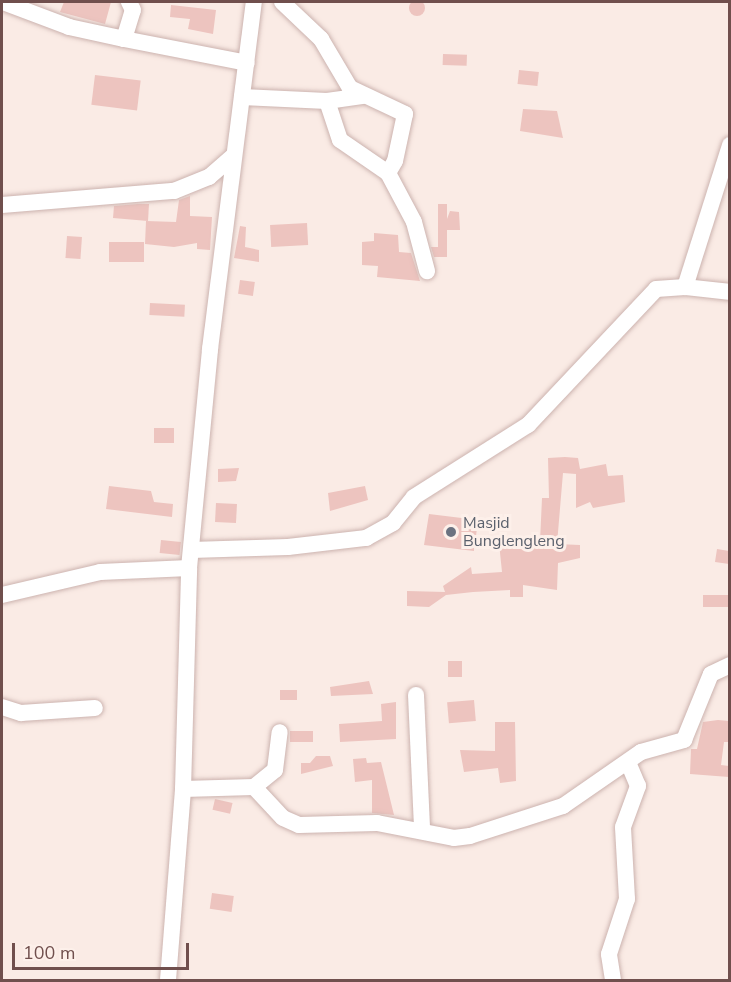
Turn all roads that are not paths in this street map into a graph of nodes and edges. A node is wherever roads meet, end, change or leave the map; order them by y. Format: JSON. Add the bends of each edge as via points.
{"nodes":[{"id":1,"x":3,"y":2,"type":"edge"},
{"id":2,"x":129,"y":2,"type":"edge"},
{"id":3,"x":254,"y":2,"type":"edge"},
{"id":4,"x":282,"y":2,"type":"edge"},
{"id":5,"x":124,"y":39,"type":"junction"},
{"id":6,"x":247,"y":63,"type":"junction"},
{"id":7,"x":364,"y":96,"type":"junction"},
{"id":8,"x":242,"y":97,"type":"junction"},
{"id":9,"x":327,"y":101,"type":"junction"},
{"id":10,"x":729,"y":145,"type":"edge"},
{"id":11,"x":234,"y":154,"type":"junction"},
{"id":12,"x":388,"y":173,"type":"junction"},
{"id":13,"x":2,"y":205,"type":"edge"},
{"id":14,"x":427,"y":271,"type":"dead end"},
{"id":15,"x":685,"y":286,"type":"junction"},
{"id":16,"x":729,"y":292,"type":"edge"},
{"id":17,"x":191,"y":550,"type":"junction"},
{"id":18,"x":189,"y":568,"type":"junction"},
{"id":19,"x":2,"y":596,"type":"edge"},
{"id":20,"x":729,"y":665,"type":"edge"},
{"id":21,"x":417,"y":694,"type":"dead end"},
{"id":22,"x":2,"y":707,"type":"edge"},
{"id":23,"x":94,"y":708,"type":"dead end"},
{"id":24,"x":280,"y":732,"type":"dead end"},
{"id":25,"x":628,"y":763,"type":"junction"},
{"id":26,"x":254,"y":787,"type":"junction"},
{"id":27,"x":183,"y":789,"type":"junction"},
{"id":28,"x":422,"y":829,"type":"junction"},
{"id":29,"x":613,"y":980,"type":"edge"},
{"id":30,"x":168,"y":981,"type":"edge"}],
"edges":[{"from":1,"to":5,"type":"street","via":[[69,27]]},
{"from":2,"to":5,"type":"street","via":[[133,10]]},
{"from":3,"to":6,"type":"street"},
{"from":4,"to":7,"type":"street","via":[[321,39],[344,82]]},
{"from":5,"to":6,"type":"street"},
{"from":6,"to":8,"type":"street"},
{"from":7,"to":9,"type":"street"},
{"from":7,"to":12,"type":"street","via":[[405,114],[395,161]]},
{"from":8,"to":9,"type":"street"},
{"from":8,"to":11,"type":"street"},
{"from":9,"to":12,"type":"street","via":[[340,140]]},
{"from":10,"to":15,"type":"street","via":[[720,165],[719,191],[705,215]]},
{"from":11,"to":13,"type":"street","via":[[209,177],[174,190]]},
{"from":11,"to":17,"type":"street"},
{"from":12,"to":14,"type":"street","via":[[414,222]]},
{"from":15,"to":16,"type":"street"},
{"from":15,"to":17,"type":"street","via":[[656,289],[528,425],[414,497],[380,531],[366,538],[288,547]]},
{"from":17,"to":18,"type":"street"},
{"from":18,"to":19,"type":"street","via":[[100,572]]},
{"from":18,"to":27,"type":"street"},
{"from":20,"to":25,"type":"street","via":[[711,674],[684,740],[647,749]]},
{"from":21,"to":28,"type":"street"},
{"from":22,"to":23,"type":"street","via":[[21,713]]},
{"from":24,"to":26,"type":"street","via":[[275,770]]},
{"from":25,"to":28,"type":"street","via":[[591,783],[563,806],[505,827],[454,838]]},
{"from":25,"to":29,"type":"street","via":[[638,793],[623,827],[627,899],[609,954]]},
{"from":26,"to":27,"type":"street"},
{"from":26,"to":28,"type":"street","via":[[283,818],[299,825],[377,823]]},
{"from":27,"to":30,"type":"street"}]}
